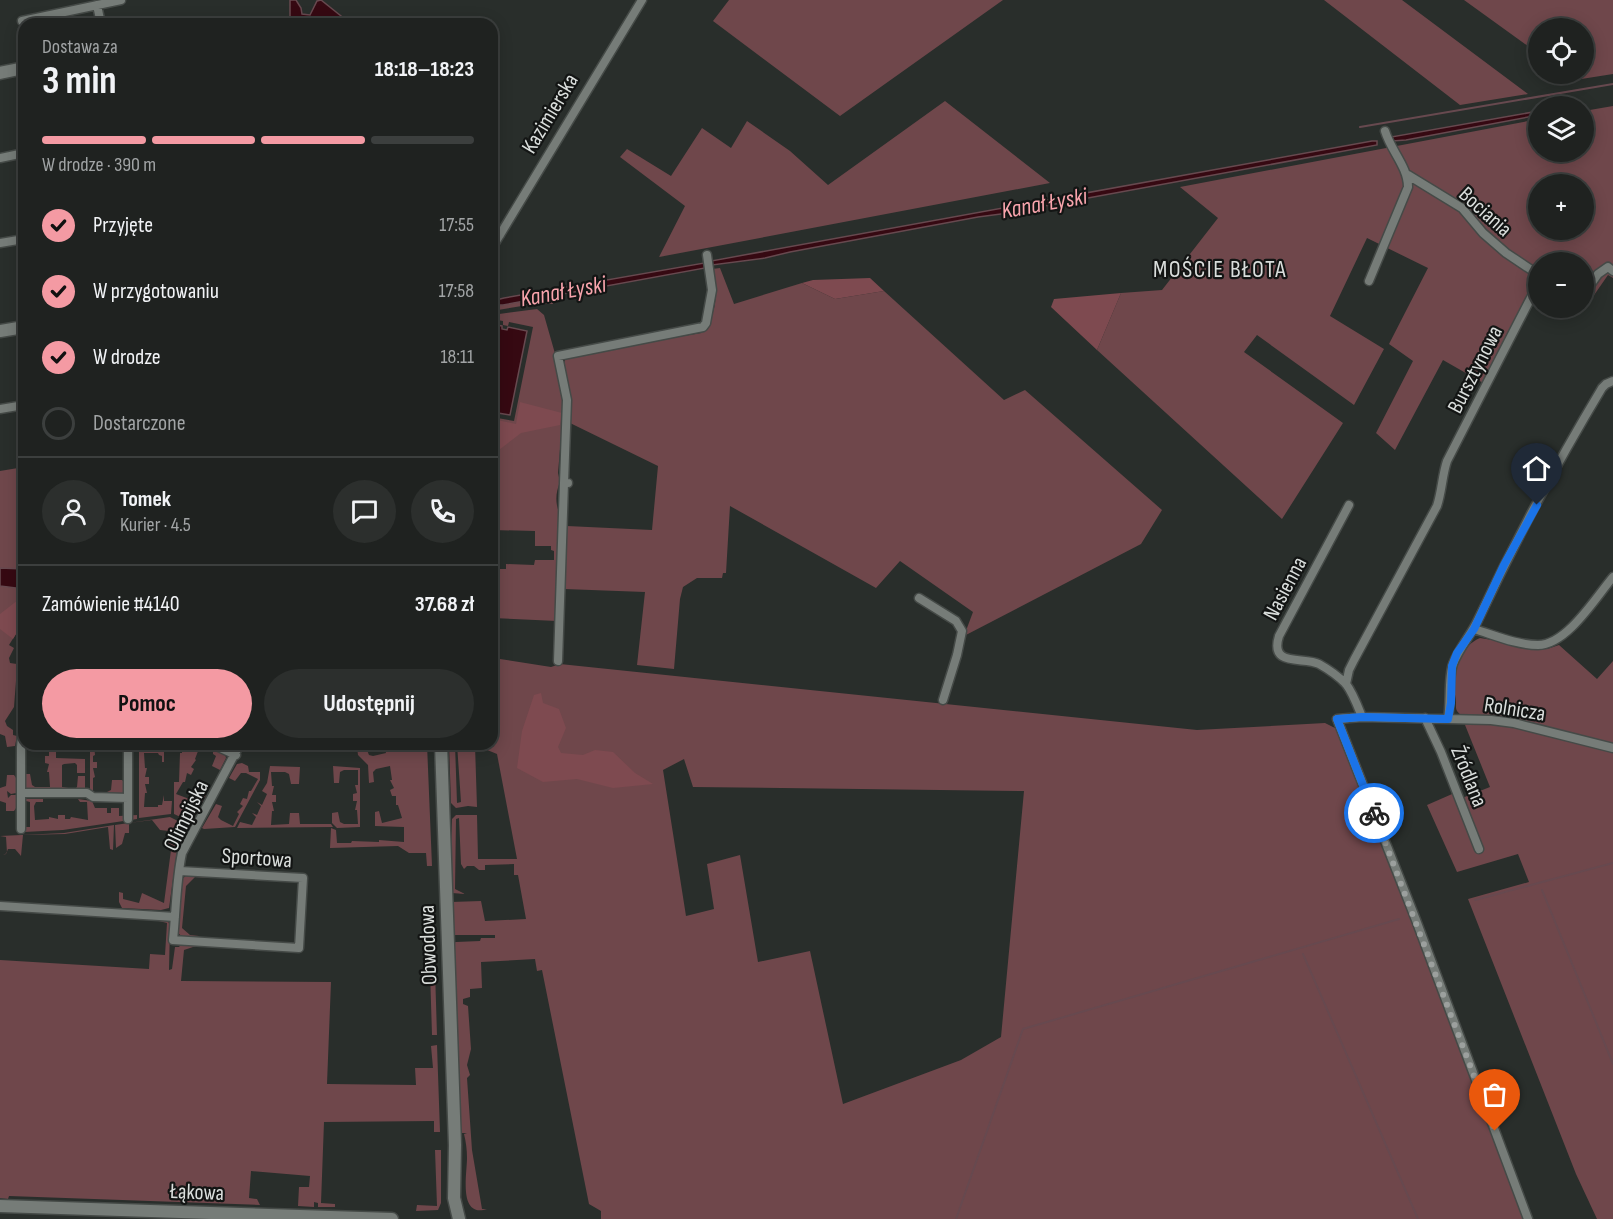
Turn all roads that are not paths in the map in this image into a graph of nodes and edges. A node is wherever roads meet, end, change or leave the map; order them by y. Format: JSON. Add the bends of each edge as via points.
{"nodes":[{"id":1,"x":121,"y":0,"type":"edge"},
{"id":2,"x":642,"y":0,"type":"edge"},
{"id":3,"x":97,"y":5,"type":"junction"},
{"id":4,"x":36,"y":18,"type":"edge"},
{"id":5,"x":100,"y":18,"type":"edge"},
{"id":6,"x":18,"y":69,"type":"edge"},
{"id":7,"x":0,"y":73,"type":"edge"},
{"id":8,"x":1385,"y":131,"type":"dead end"},
{"id":9,"x":18,"y":154,"type":"edge"},
{"id":10,"x":0,"y":158,"type":"edge"},
{"id":11,"x":1408,"y":175,"type":"junction"},
{"id":12,"x":500,"y":235,"type":"joint"},
{"id":13,"x":498,"y":238,"type":"edge"},
{"id":14,"x":18,"y":239,"type":"edge"},
{"id":15,"x":0,"y":243,"type":"edge"},
{"id":16,"x":707,"y":255,"type":"dead end"},
{"id":17,"x":1528,"y":267,"type":"edge"},
{"id":18,"x":1613,"y":271,"type":"edge"},
{"id":19,"x":1594,"y":280,"type":"edge"},
{"id":20,"x":1369,"y":281,"type":"dead end"},
{"id":21,"x":1528,"y":303,"type":"edge"},
{"id":22,"x":18,"y":328,"type":"edge"},
{"id":23,"x":0,"y":331,"type":"edge"},
{"id":24,"x":1613,"y":381,"type":"edge"},
{"id":25,"x":18,"y":406,"type":"edge"},
{"id":26,"x":0,"y":409,"type":"edge"},
{"id":27,"x":1348,"y":505,"type":"dead end"},
{"id":28,"x":1613,"y":577,"type":"edge"},
{"id":29,"x":919,"y":598,"type":"dead end"},
{"id":30,"x":1474,"y":629,"type":"junction"},
{"id":31,"x":558,"y":661,"type":"dead end"},
{"id":32,"x":1346,"y":684,"type":"junction"},
{"id":33,"x":943,"y":700,"type":"dead end"},
{"id":34,"x":1362,"y":717,"type":"junction"},
{"id":35,"x":1425,"y":718,"type":"junction"},
{"id":36,"x":1448,"y":719,"type":"junction"},
{"id":37,"x":1613,"y":748,"type":"edge"},
{"id":38,"x":23,"y":750,"type":"edge"},
{"id":39,"x":128,"y":750,"type":"edge"},
{"id":40,"x":226,"y":750,"type":"edge"},
{"id":41,"x":238,"y":750,"type":"edge"},
{"id":42,"x":441,"y":750,"type":"edge"},
{"id":43,"x":236,"y":754,"type":"junction"},
{"id":44,"x":21,"y":793,"type":"junction"},
{"id":45,"x":128,"y":798,"type":"junction"},
{"id":46,"x":128,"y":819,"type":"dead end"},
{"id":47,"x":21,"y":829,"type":"dead end"},
{"id":48,"x":1479,"y":849,"type":"dead end"},
{"id":49,"x":180,"y":871,"type":"junction"},
{"id":50,"x":0,"y":906,"type":"edge"},
{"id":51,"x":175,"y":917,"type":"junction"},
{"id":52,"x":0,"y":1206,"type":"edge"},
{"id":53,"x":270,"y":1217,"type":"edge"},
{"id":54,"x":392,"y":1219,"type":"edge"},
{"id":55,"x":459,"y":1219,"type":"edge"},
{"id":56,"x":1528,"y":1219,"type":"edge"}],
"edges":[{"from":1,"to":3,"type":"street"},
{"from":2,"to":12,"type":"street","name":"Kazimierska"},
{"from":3,"to":4,"type":"street"},
{"from":3,"to":5,"type":"street"},
{"from":6,"to":7,"type":"main road"},
{"from":8,"to":11,"type":"street","via":[[1393,153]]},
{"from":9,"to":10,"type":"street"},
{"from":11,"to":17,"type":"street","name":"Bociania","via":[[1462,208],[1483,233]]},
{"from":11,"to":20,"type":"street","via":[[1404,199]]},
{"from":12,"to":13,"type":"street","name":"Kazimierska"},
{"from":14,"to":15,"type":"street"},
{"from":16,"to":31,"type":"street","via":[[712,290],[703,327],[558,356],[567,400]]},
{"from":18,"to":19,"type":"street","via":[[1608,267]]},
{"from":21,"to":32,"type":"street","name":"Bursztynowa","via":[[1447,461],[1437,506],[1354,660]]},
{"from":22,"to":23,"type":"main road"},
{"from":24,"to":30,"type":"street","via":[[1602,388],[1578,429]]},
{"from":25,"to":26,"type":"street"},
{"from":27,"to":32,"type":"street","name":"Nasienna","via":[[1276,644],[1285,658],[1318,663]]},
{"from":28,"to":30,"type":"street","via":[[1567,632],[1546,644],[1528,644]]},
{"from":29,"to":33,"type":"street","via":[[956,621],[962,631]]},
{"from":30,"to":36,"type":"street","via":[[1452,666]]},
{"from":32,"to":34,"type":"street","name":"Nasienna"},
{"from":34,"to":35,"type":"street","name":"Rolnicza"},
{"from":34,"to":56,"type":"street","name":"Rolnicza","via":[[1337,719]]},
{"from":35,"to":36,"type":"street","name":"Rolnicza"},
{"from":35,"to":48,"type":"street","name":"Źródlana"},
{"from":36,"to":37,"type":"street","name":"Rolnicza","via":[[1514,723]]},
{"from":38,"to":44,"type":"street"},
{"from":39,"to":45,"type":"street"},
{"from":40,"to":43,"type":"street"},
{"from":41,"to":43,"type":"street","name":"Olimpijska"},
{"from":42,"to":55,"type":"main road","name":"Obwodowa","via":[[454,1198]]},
{"from":43,"to":49,"type":"street","name":"Olimpijska","via":[[185,847]]},
{"from":44,"to":45,"type":"street","via":[[87,793],[93,797]]},
{"from":44,"to":47,"type":"street"},
{"from":45,"to":46,"type":"street"},
{"from":49,"to":51,"type":"street","name":"Sportowa"},
{"from":49,"to":51,"type":"street","name":"Sportowa","via":[[303,878],[299,948],[173,940]]},
{"from":50,"to":51,"type":"street"},
{"from":52,"to":53,"type":"main road","name":"Łąkowa"},
{"from":53,"to":54,"type":"main road","name":"Łąkowa"}]}
